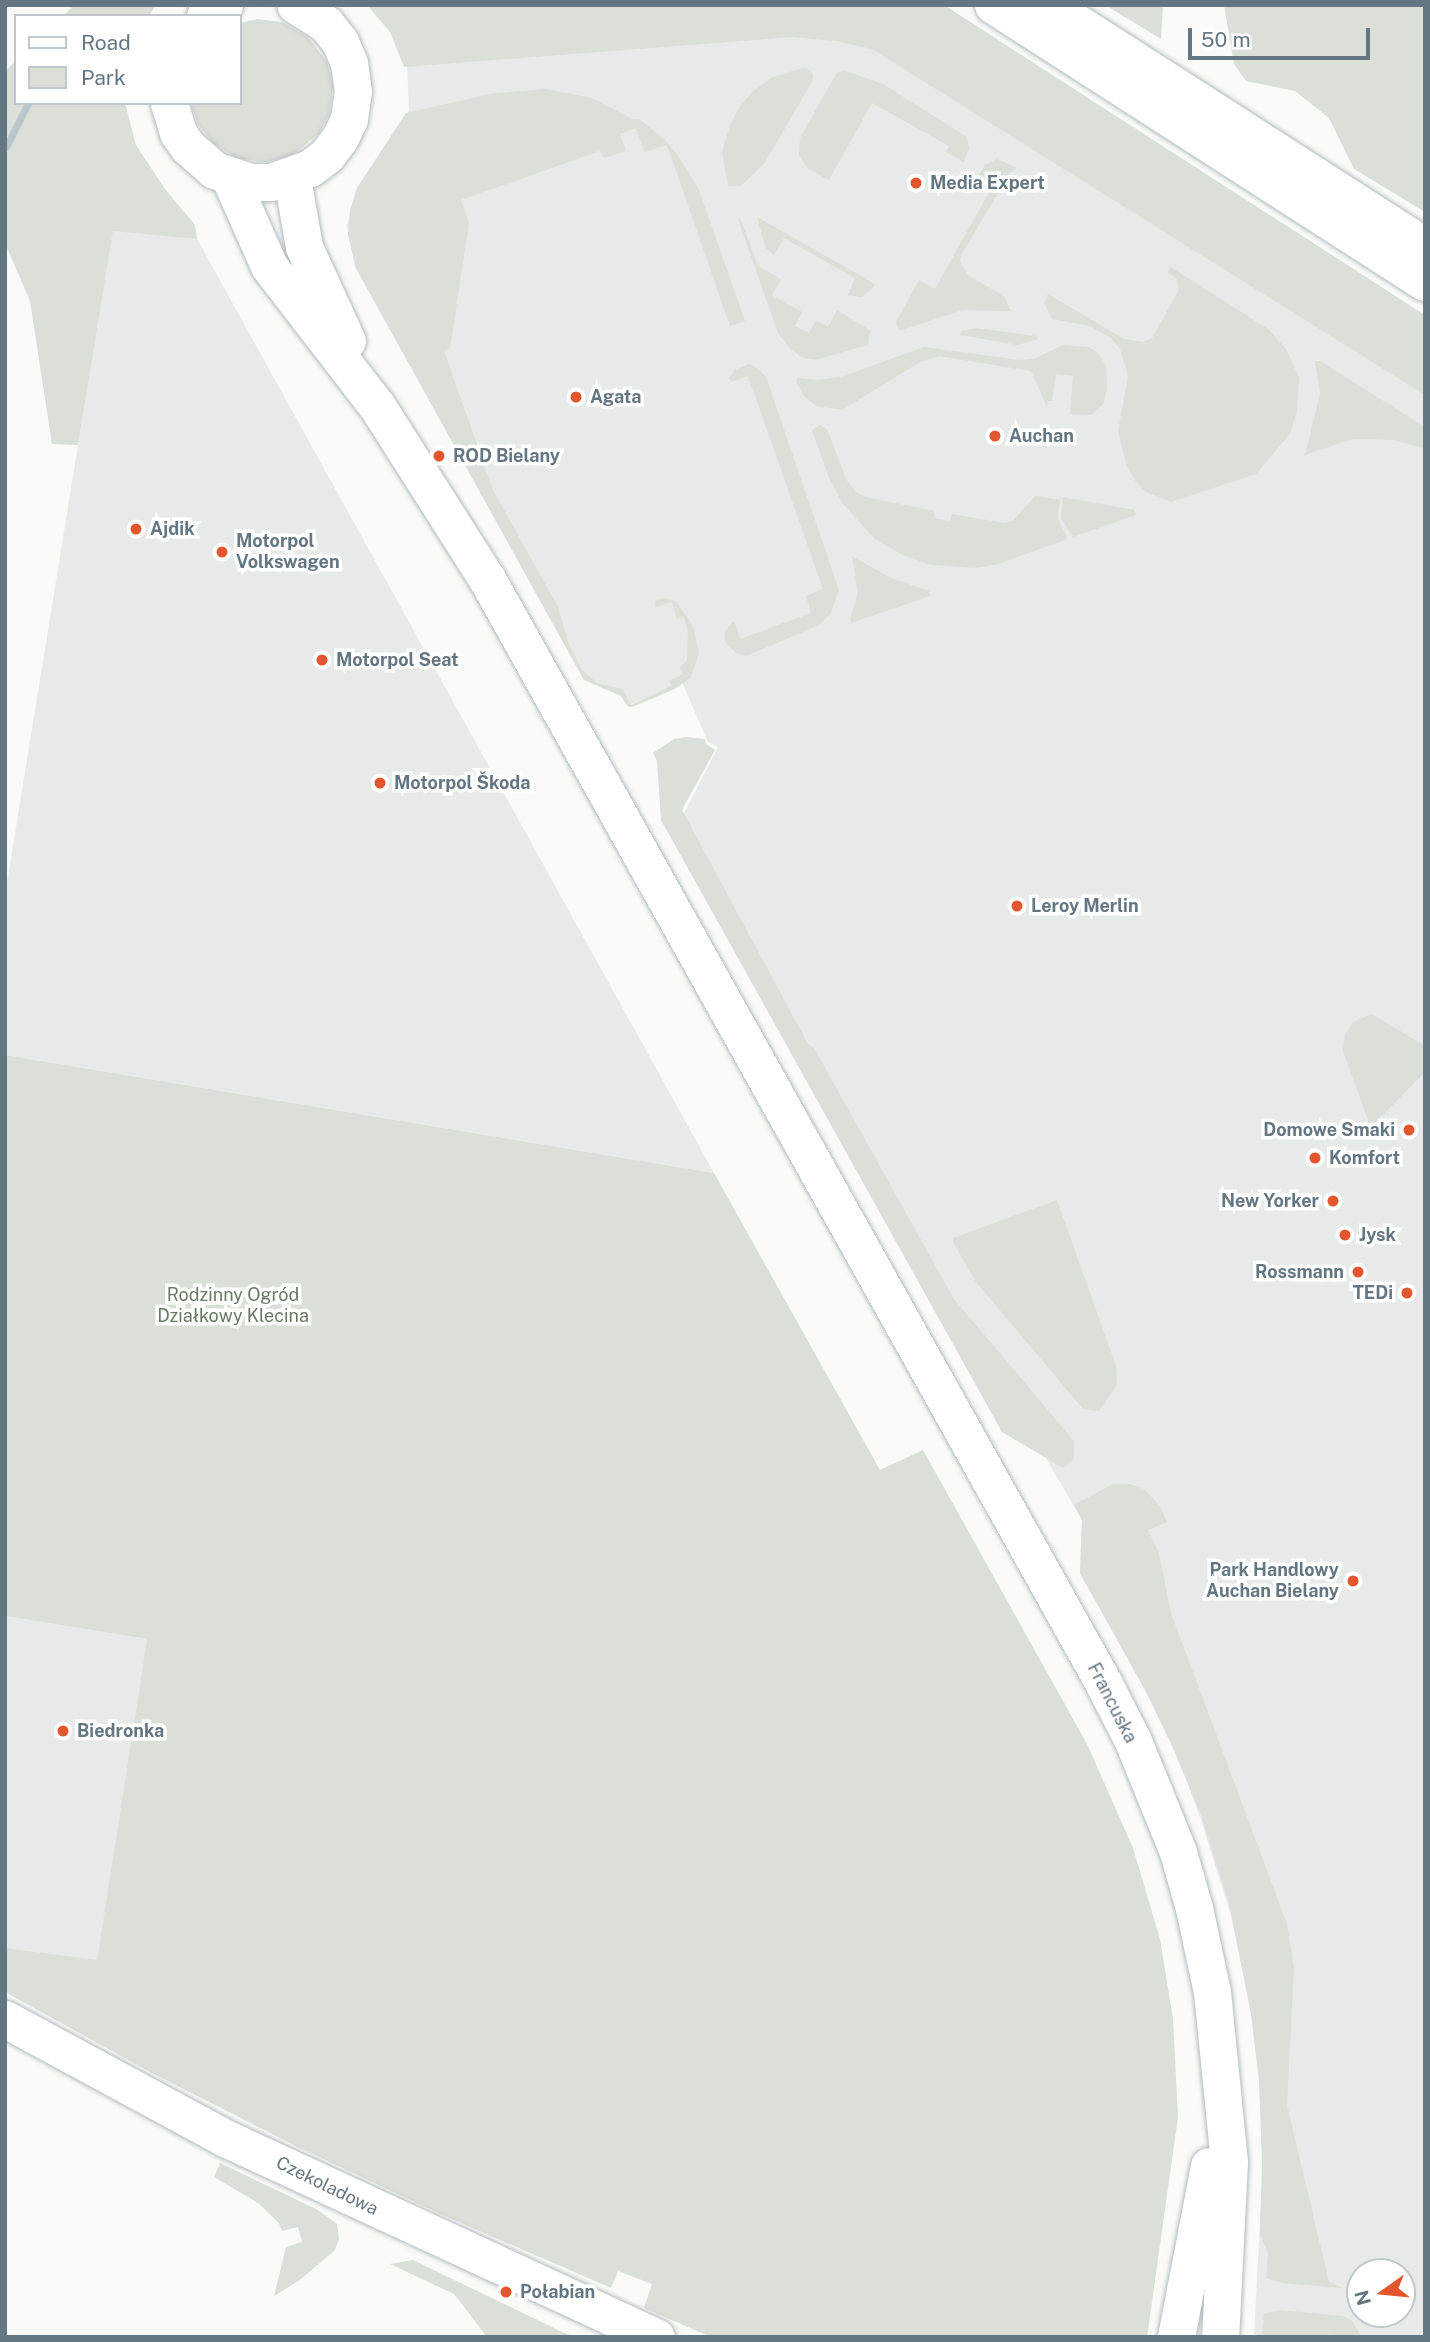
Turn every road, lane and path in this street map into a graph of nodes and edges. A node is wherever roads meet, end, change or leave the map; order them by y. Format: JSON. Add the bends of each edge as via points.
{"nodes":[{"id":1,"x":296,"y":5,"type":"edge"},
{"id":2,"x":994,"y":5,"type":"edge"},
{"id":3,"x":1048,"y":5,"type":"edge"},
{"id":4,"x":1106,"y":59,"type":"junction"},
{"id":5,"x":170,"y":105,"type":"edge"},
{"id":6,"x":230,"y":178,"type":"junction"},
{"id":7,"x":292,"y":178,"type":"junction"},
{"id":8,"x":1425,"y":247,"type":"edge"},
{"id":9,"x":1425,"y":282,"type":"edge"},
{"id":10,"x":377,"y":406,"type":"junction"},
{"id":11,"x":5,"y":2019,"type":"edge"},
{"id":12,"x":1222,"y":2103,"type":"junction"},
{"id":13,"x":656,"y":2337,"type":"edge"},
{"id":14,"x":1176,"y":2337,"type":"edge"},
{"id":15,"x":1220,"y":2337,"type":"edge"}],
"edges":[{"from":1,"to":7,"type":"main road","via":[[326,24],[340,42],[353,91],[349,119],[340,138],[327,155]]},
{"from":2,"to":4,"type":"main road"},
{"from":3,"to":4,"type":"main road"},
{"from":4,"to":8,"type":"main road"},
{"from":4,"to":9,"type":"main road"},
{"from":5,"to":6,"type":"main road","via":[[188,148]]},
{"from":6,"to":7,"type":"main road","via":[[271,182]]},
{"from":6,"to":10,"type":"main road","via":[[269,266]]},
{"from":7,"to":10,"type":"main road","via":[[298,228],[315,277]]},
{"from":10,"to":12,"type":"main road","name":"Francuska","via":[[487,579],[1104,1685],[1158,1798],[1194,1908],[1212,1992]]},
{"from":11,"to":13,"type":"main road","name":"Czekoladowa","via":[[225,2138]]},
{"from":12,"to":14,"type":"main road"},
{"from":12,"to":15,"type":"main road","via":[[1229,2162]]}]}
